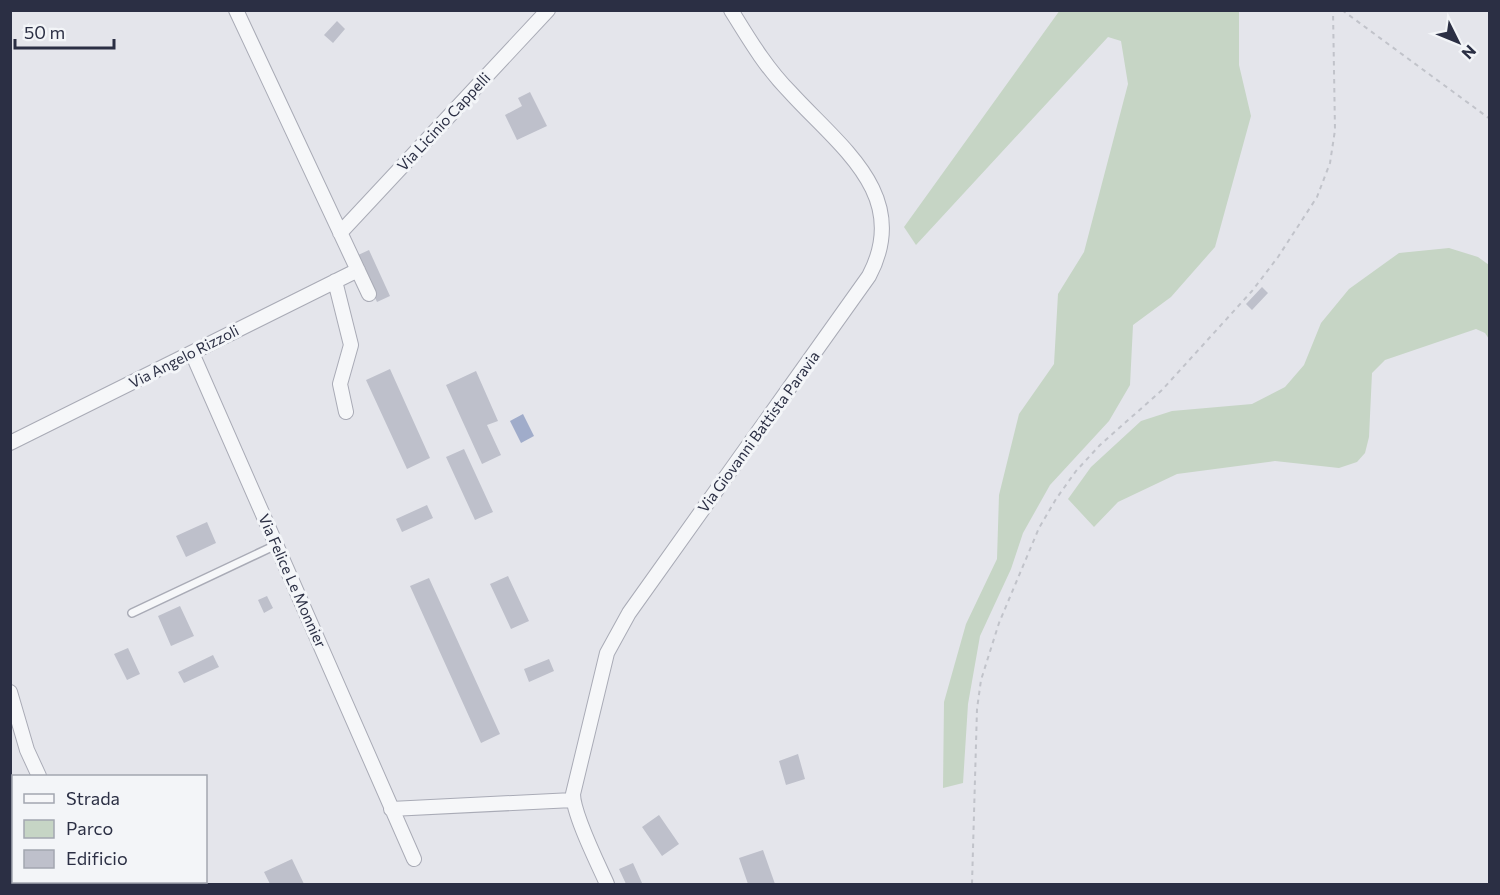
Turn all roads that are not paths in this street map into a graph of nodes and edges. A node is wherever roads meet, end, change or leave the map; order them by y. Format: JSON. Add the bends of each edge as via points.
{"nodes":[{"id":1,"x":236,"y":10,"type":"edge"},
{"id":2,"x":548,"y":10,"type":"edge"},
{"id":3,"x":731,"y":10,"type":"edge"},
{"id":4,"x":340,"y":233,"type":"junction"},
{"id":5,"x":358,"y":270,"type":"junction"},
{"id":6,"x":335,"y":281,"type":"junction"},
{"id":7,"x":369,"y":294,"type":"dead end"},
{"id":8,"x":192,"y":353,"type":"junction"},
{"id":9,"x":346,"y":412,"type":"dead end"},
{"id":10,"x":10,"y":443,"type":"edge"},
{"id":11,"x":276,"y":545,"type":"junction"},
{"id":12,"x":132,"y":613,"type":"dead end"},
{"id":13,"x":10,"y":692,"type":"edge"},
{"id":14,"x":38,"y":775,"type":"edge"},
{"id":15,"x":573,"y":800,"type":"junction"},
{"id":16,"x":391,"y":809,"type":"junction"},
{"id":17,"x":414,"y":859,"type":"dead end"},
{"id":18,"x":607,"y":885,"type":"edge"}],
"edges":[{"from":1,"to":4,"type":"street"},
{"from":2,"to":4,"type":"street","name":"Via Licinio Cappelli"},
{"from":3,"to":15,"type":"street","name":"Via Giovanni Battista Paravia","via":[[769,68],[840,144],[873,186],[883,222],[880,250],[869,276],[838,322],[616,634],[589,721]]},
{"from":4,"to":5,"type":"street"},
{"from":5,"to":6,"type":"street","name":"Via Angelo Rizzoli"},
{"from":5,"to":7,"type":"street"},
{"from":6,"to":8,"type":"street","name":"Via Angelo Rizzoli"},
{"from":6,"to":9,"type":"street","via":[[351,345],[340,384]]},
{"from":8,"to":10,"type":"street","name":"Via Angelo Rizzoli"},
{"from":8,"to":11,"type":"street","name":"Via Felice Le Monnier"},
{"from":11,"to":12,"type":"lane"},
{"from":11,"to":16,"type":"street","name":"Via Felice Le Monnier"},
{"from":13,"to":14,"type":"street"},
{"from":15,"to":16,"type":"street"},
{"from":15,"to":18,"type":"street"},
{"from":16,"to":17,"type":"street","name":"Via Felice Le Monnier"}]}
